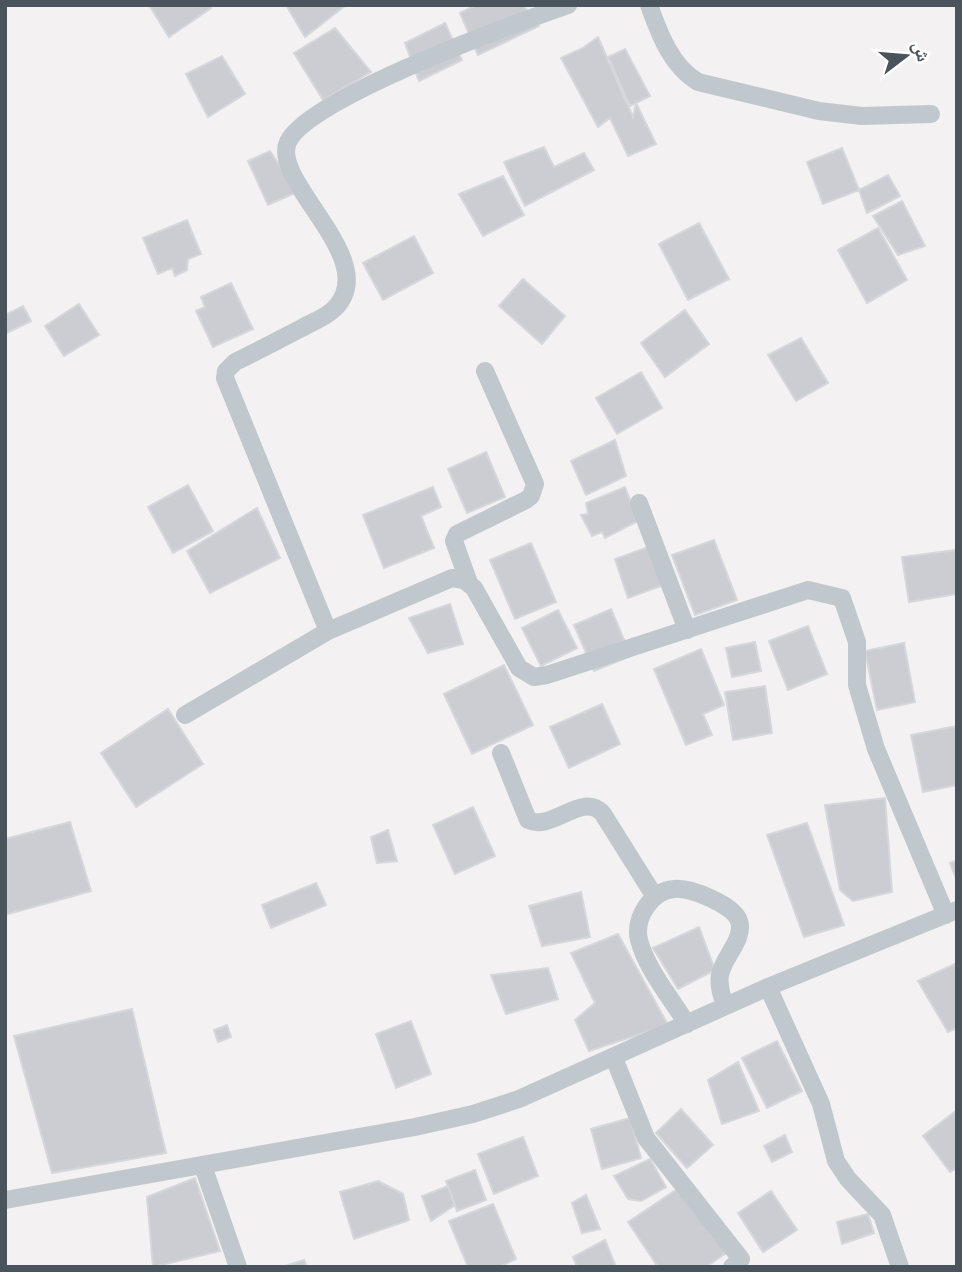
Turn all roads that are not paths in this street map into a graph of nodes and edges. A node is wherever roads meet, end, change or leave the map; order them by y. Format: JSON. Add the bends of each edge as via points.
{"nodes":[{"id":1,"x":568,"y":5,"type":"edge"},
{"id":2,"x":649,"y":5,"type":"edge"},
{"id":3,"x":931,"y":114,"type":"dead end"},
{"id":4,"x":485,"y":371,"type":"dead end"},
{"id":5,"x":639,"y":503,"type":"dead end"},
{"id":6,"x":469,"y":583,"type":"junction"},
{"id":7,"x":687,"y":630,"type":"junction"},
{"id":8,"x":328,"y":631,"type":"junction"},
{"id":9,"x":185,"y":715,"type":"dead end"},
{"id":10,"x":501,"y":753,"type":"dead end"},
{"id":11,"x":655,"y":897,"type":"junction"},
{"id":12,"x":951,"y":913,"type":"edge"},
{"id":13,"x":768,"y":987,"type":"junction"},
{"id":14,"x":725,"y":1006,"type":"junction"},
{"id":15,"x":687,"y":1024,"type":"junction"},
{"id":16,"x":614,"y":1058,"type":"junction"},
{"id":17,"x":202,"y":1166,"type":"junction"},
{"id":18,"x":5,"y":1200,"type":"edge"},
{"id":19,"x":740,"y":1264,"type":"edge"},
{"id":20,"x":238,"y":1267,"type":"edge"},
{"id":21,"x":900,"y":1267,"type":"edge"}],
"edges":[{"from":1,"to":8,"type":"street","via":[[515,23],[349,96],[310,120],[288,141],[284,155],[288,167],[335,245],[344,265],[345,289],[333,310],[235,362],[225,378]]},
{"from":2,"to":3,"type":"street","via":[[677,64],[698,82],[819,111],[862,116]]},
{"from":4,"to":6,"type":"street","via":[[535,484],[526,500],[457,534],[454,541]]},
{"from":5,"to":7,"type":"street"},
{"from":6,"to":7,"type":"street","via":[[519,668],[534,677]]},
{"from":6,"to":8,"type":"street","via":[[453,578]]},
{"from":7,"to":12,"type":"street","via":[[808,590],[842,598],[857,642],[857,685],[876,749]]},
{"from":8,"to":9,"type":"street"},
{"from":10,"to":11,"type":"street","via":[[528,820],[541,823],[586,806],[600,810]]},
{"from":11,"to":14,"type":"street","via":[[673,889],[690,890],[729,907],[737,916],[739,932],[720,972]]},
{"from":11,"to":15,"type":"street","via":[[642,912],[639,939]]},
{"from":12,"to":13,"type":"street"},
{"from":13,"to":14,"type":"street"},
{"from":13,"to":21,"type":"street","via":[[821,1104],[836,1161],[882,1215]]},
{"from":14,"to":15,"type":"street"},
{"from":15,"to":16,"type":"street"},
{"from":16,"to":17,"type":"street","via":[[519,1100],[473,1114]]},
{"from":16,"to":19,"type":"street","via":[[646,1138]]},
{"from":17,"to":18,"type":"street"},
{"from":17,"to":20,"type":"street"}]}
